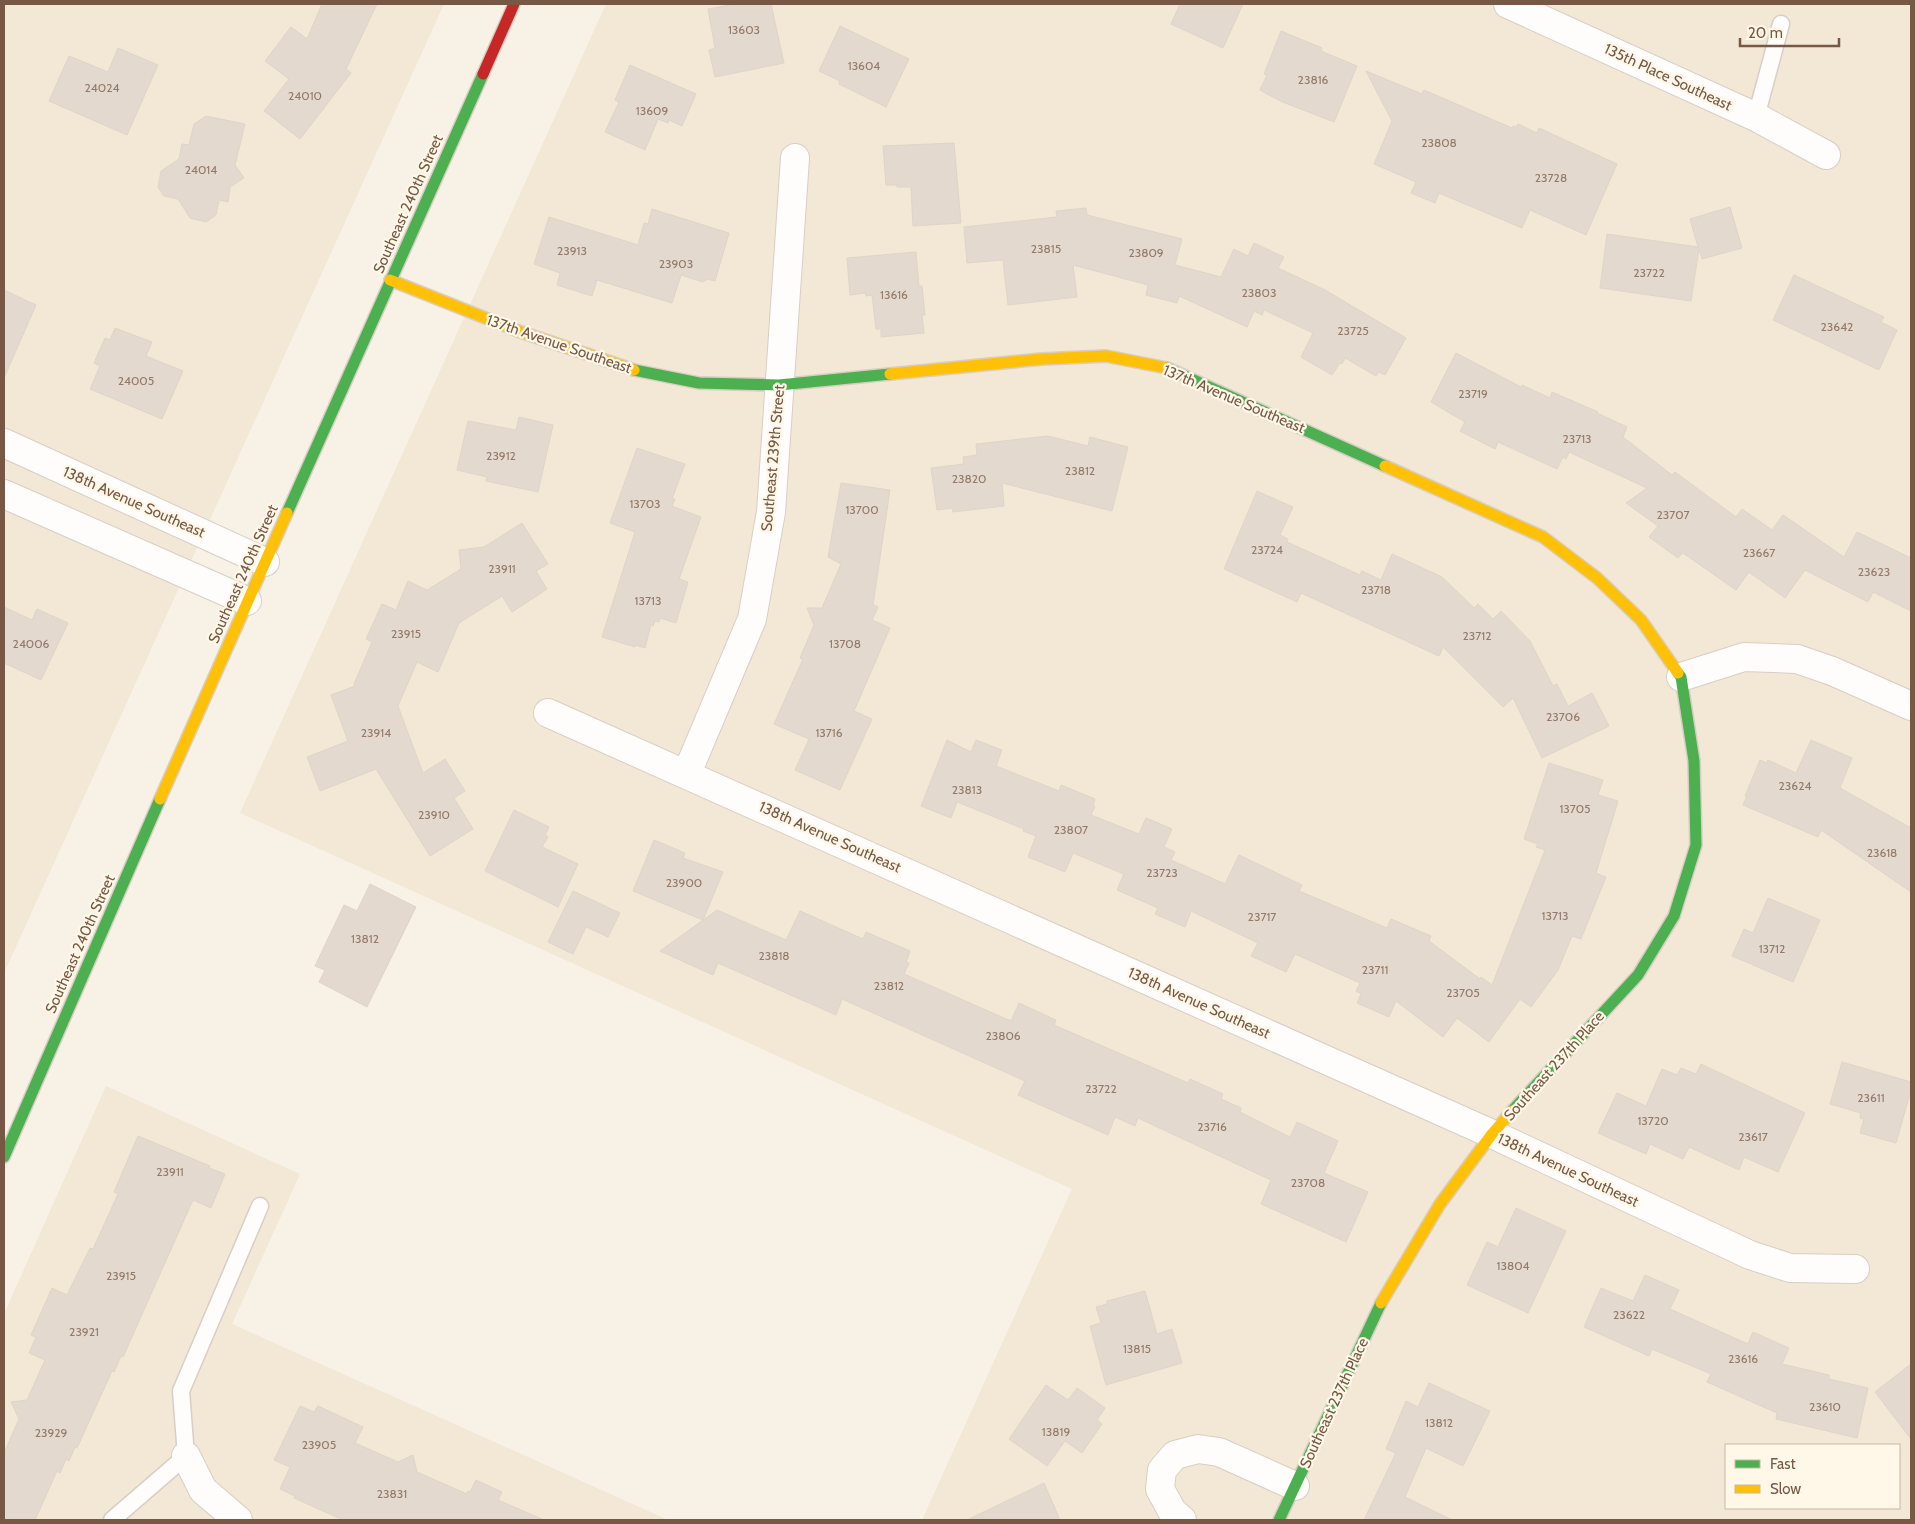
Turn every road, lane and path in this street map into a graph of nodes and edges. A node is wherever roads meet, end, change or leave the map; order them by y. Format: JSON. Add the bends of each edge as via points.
{"nodes":[{"id":1,"x":514,"y":4,"type":"edge"},
{"id":2,"x":1508,"y":4,"type":"edge"},
{"id":3,"x":1781,"y":24,"type":"dead end"},
{"id":4,"x":1756,"y":117,"type":"junction"},
{"id":5,"x":1826,"y":155,"type":"dead end"},
{"id":6,"x":795,"y":158,"type":"dead end"},
{"id":7,"x":390,"y":280,"type":"junction"},
{"id":8,"x":779,"y":385,"type":"junction"},
{"id":9,"x":4,"y":443,"type":"edge"},
{"id":10,"x":4,"y":494,"type":"edge"},
{"id":11,"x":265,"y":562,"type":"junction"},
{"id":12,"x":247,"y":601,"type":"junction"},
{"id":13,"x":1681,"y":677,"type":"junction"},
{"id":14,"x":1911,"y":706,"type":"edge"},
{"id":15,"x":548,"y":713,"type":"dead end"},
{"id":16,"x":687,"y":773,"type":"junction"},
{"id":17,"x":1492,"y":1134,"type":"junction"},
{"id":18,"x":4,"y":1157,"type":"edge"},
{"id":19,"x":260,"y":1206,"type":"dead end"},
{"id":20,"x":1855,"y":1270,"type":"dead end"},
{"id":21,"x":186,"y":1456,"type":"junction"},
{"id":22,"x":1295,"y":1486,"type":"junction"},
{"id":23,"x":112,"y":1520,"type":"edge"},
{"id":24,"x":238,"y":1520,"type":"edge"},
{"id":25,"x":1182,"y":1520,"type":"edge"},
{"id":26,"x":1279,"y":1520,"type":"edge"}],
"edges":[{"from":1,"to":7,"type":"street","name":"Southeast 240th Street"},
{"from":2,"to":4,"type":"street","name":"135th Place Southeast"},
{"from":3,"to":4,"type":"lane"},
{"from":4,"to":5,"type":"street","name":"135th Place Southeast"},
{"from":6,"to":8,"type":"street","name":"Southeast 239th Street"},
{"from":7,"to":8,"type":"street","name":"137th Avenue Southeast","via":[[518,331],[624,368],[699,383]]},
{"from":7,"to":11,"type":"street","name":"Southeast 240th Street"},
{"from":8,"to":13,"type":"street","name":"137th Avenue Southeast","via":[[1106,356],[1170,369],[1543,537],[1597,578],[1641,620]]},
{"from":8,"to":16,"type":"street","name":"Southeast 239th Street","via":[[772,512],[752,618]]},
{"from":9,"to":11,"type":"street","name":"138th Avenue Southeast"},
{"from":10,"to":12,"type":"street"},
{"from":11,"to":12,"type":"street","name":"Southeast 240th Street"},
{"from":12,"to":18,"type":"street","name":"Southeast 240th Street"},
{"from":13,"to":14,"type":"street","via":[[1744,657],[1798,659]]},
{"from":13,"to":17,"type":"street","name":"Southeast 237th Place","via":[[1694,761],[1696,845],[1674,916],[1638,975]]},
{"from":15,"to":16,"type":"street","name":"138th Avenue Southeast"},
{"from":16,"to":17,"type":"street","name":"138th Avenue Southeast"},
{"from":17,"to":20,"type":"street","name":"138th Avenue Southeast","via":[[1750,1255],[1790,1268]]},
{"from":17,"to":22,"type":"street","name":"Southeast 237th Place","via":[[1440,1204],[1379,1306]]},
{"from":19,"to":21,"type":"lane","via":[[181,1391]]},
{"from":21,"to":23,"type":"lane"},
{"from":21,"to":24,"type":"street","via":[[203,1490]]},
{"from":22,"to":25,"type":"street","name":"Southeast 237th Place","via":[[1219,1452],[1198,1449],[1175,1455],[1162,1470],[1160,1490],[1172,1511]]},
{"from":22,"to":26,"type":"street","name":"Southeast 237th Place"}]}
